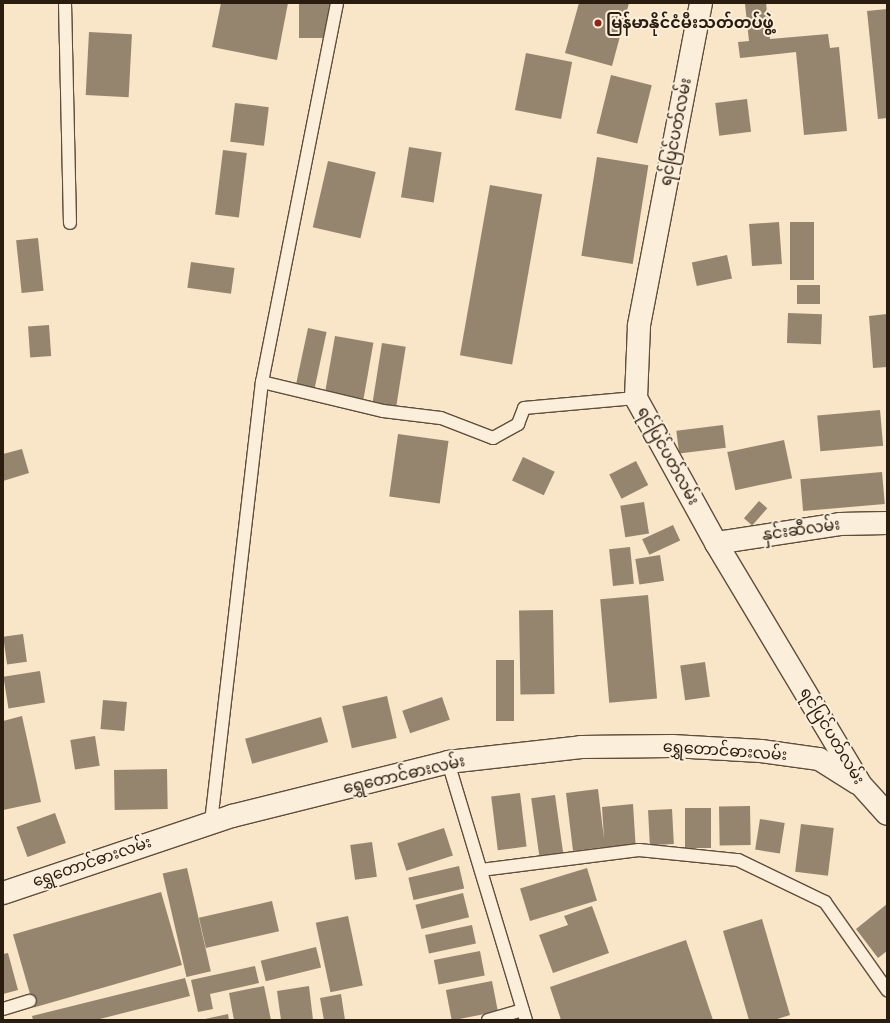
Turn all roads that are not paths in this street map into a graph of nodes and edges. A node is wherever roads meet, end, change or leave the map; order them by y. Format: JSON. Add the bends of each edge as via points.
{"nodes":[{"id":1,"x":65,"y":3,"type":"edge"},
{"id":2,"x":337,"y":3,"type":"edge"},
{"id":3,"x":701,"y":3,"type":"edge"},
{"id":4,"x":70,"y":223,"type":"dead end"},
{"id":5,"x":262,"y":382,"type":"junction"},
{"id":6,"x":636,"y":398,"type":"junction"},
{"id":7,"x":887,"y":523,"type":"edge"},
{"id":8,"x":716,"y":543,"type":"junction"},
{"id":9,"x":448,"y":762,"type":"junction"},
{"id":10,"x":860,"y":784,"type":"junction"},
{"id":11,"x":887,"y":814,"type":"edge"},
{"id":12,"x":211,"y":822,"type":"junction"},
{"id":13,"x":481,"y":870,"type":"junction"},
{"id":14,"x":3,"y":893,"type":"edge"},
{"id":15,"x":887,"y":990,"type":"edge"},
{"id":16,"x":30,"y":1001,"type":"dead end"},
{"id":17,"x":3,"y":1009,"type":"edge"},
{"id":18,"x":525,"y":1015,"type":"edge"},
{"id":19,"x":488,"y":1020,"type":"edge"}],
"edges":[{"from":1,"to":4,"type":"lane"},
{"from":2,"to":5,"type":"lane"},
{"from":3,"to":6,"type":"street","name":"ရင်ပြင်ပတ်လမ်း","via":[[639,326]]},
{"from":5,"to":6,"type":"lane","via":[[383,411],[441,418],[493,438],[518,424],[524,408]]},
{"from":5,"to":12,"type":"lane"},
{"from":6,"to":8,"type":"street","name":"ရင်ပြင်ပတ်လမ်း"},
{"from":7,"to":8,"type":"street","name":"နှင်းဆီလမ်း","via":[[840,524]]},
{"from":8,"to":10,"type":"street","name":"ရင်ပြင်ပတ်လမ်း"},
{"from":9,"to":10,"type":"street","name":"ရွှေတောင်ဓားလမ်း","via":[[581,747],[672,746],[761,751],[819,759]]},
{"from":9,"to":12,"type":"street","name":"ရွှေတောင်ဓားလမ်း"},
{"from":9,"to":13,"type":"lane"},
{"from":10,"to":11,"type":"street","name":"ရင်ပြင်ပတ်လမ်း"},
{"from":12,"to":14,"type":"street","name":"ရွှေတောင်ဓားလမ်း"},
{"from":13,"to":15,"type":"lane","via":[[640,850],[738,860],[825,902]]},
{"from":13,"to":18,"type":"lane"},
{"from":16,"to":17,"type":"lane"},
{"from":18,"to":19,"type":"lane"}]}
